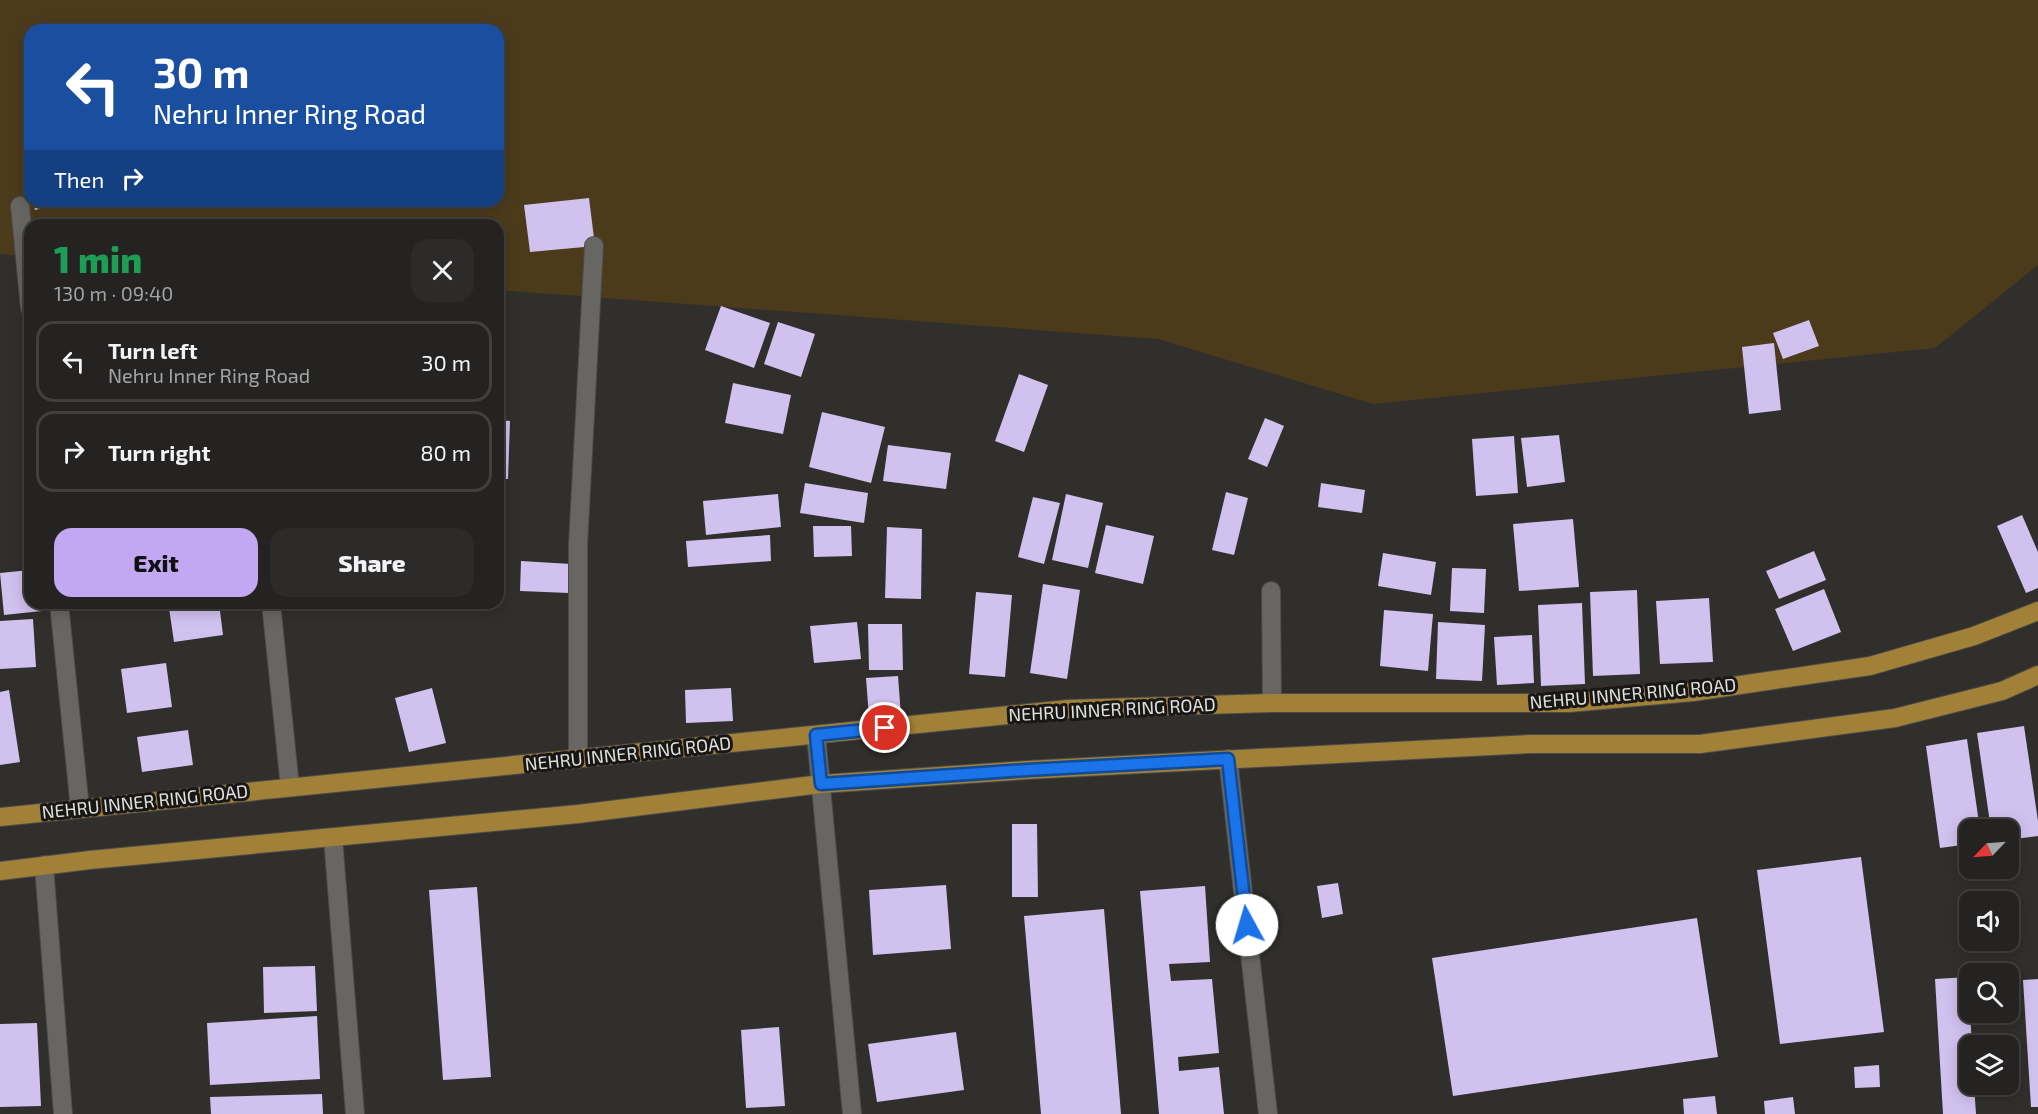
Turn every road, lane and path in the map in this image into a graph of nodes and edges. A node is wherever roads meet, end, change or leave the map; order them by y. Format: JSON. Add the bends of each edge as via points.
{"nodes":[{"id":1,"x":20,"y":206,"type":"dead end"},
{"id":2,"x":594,"y":246,"type":"dead end"},
{"id":3,"x":24,"y":247,"type":"edge"},
{"id":4,"x":1271,"y":591,"type":"dead end"},
{"id":5,"x":60,"y":609,"type":"edge"},
{"id":6,"x":272,"y":609,"type":"edge"},
{"id":7,"x":2038,"y":611,"type":"edge"},
{"id":8,"x":2038,"y":675,"type":"edge"},
{"id":9,"x":1272,"y":703,"type":"junction"},
{"id":10,"x":816,"y":735,"type":"junction"},
{"id":11,"x":578,"y":759,"type":"junction"},
{"id":12,"x":1228,"y":759,"type":"junction"},
{"id":13,"x":821,"y":784,"type":"junction"},
{"id":14,"x":290,"y":787,"type":"junction"},
{"id":15,"x":80,"y":809,"type":"junction"},
{"id":16,"x":0,"y":817,"type":"edge"},
{"id":17,"x":333,"y":838,"type":"junction"},
{"id":18,"x":44,"y":865,"type":"junction"},
{"id":19,"x":0,"y":871,"type":"edge"},
{"id":20,"x":63,"y":1114,"type":"edge"},
{"id":21,"x":355,"y":1114,"type":"edge"},
{"id":22,"x":852,"y":1114,"type":"edge"},
{"id":23,"x":1269,"y":1114,"type":"edge"}],
"edges":[{"from":1,"to":3,"type":"street"},
{"from":2,"to":11,"type":"street","via":[[578,545]]},
{"from":4,"to":9,"type":"street"},
{"from":5,"to":15,"type":"street"},
{"from":6,"to":14,"type":"street"},
{"from":7,"to":9,"type":"main road","name":"NEHRU INNER RING ROAD","via":[[1974,636],[1870,666],[1693,692],[1569,703]]},
{"from":8,"to":12,"type":"main road","via":[[2002,691],[1895,718],[1700,744],[1530,744]]},
{"from":9,"to":10,"type":"main road","name":"NEHRU INNER RING ROAD","via":[[1068,709]]},
{"from":10,"to":11,"type":"main road","name":"NEHRU INNER RING ROAD"},
{"from":10,"to":13,"type":"street"},
{"from":11,"to":14,"type":"main road","name":"NEHRU INNER RING ROAD"},
{"from":12,"to":13,"type":"main road"},
{"from":12,"to":23,"type":"street"},
{"from":13,"to":17,"type":"main road","via":[[578,814]]},
{"from":13,"to":22,"type":"street"},
{"from":14,"to":15,"type":"main road","name":"NEHRU INNER RING ROAD"},
{"from":15,"to":16,"type":"main road","name":"NEHRU INNER RING ROAD"},
{"from":17,"to":18,"type":"main road"},
{"from":17,"to":21,"type":"street"},
{"from":18,"to":19,"type":"main road"},
{"from":18,"to":20,"type":"street"}]}
